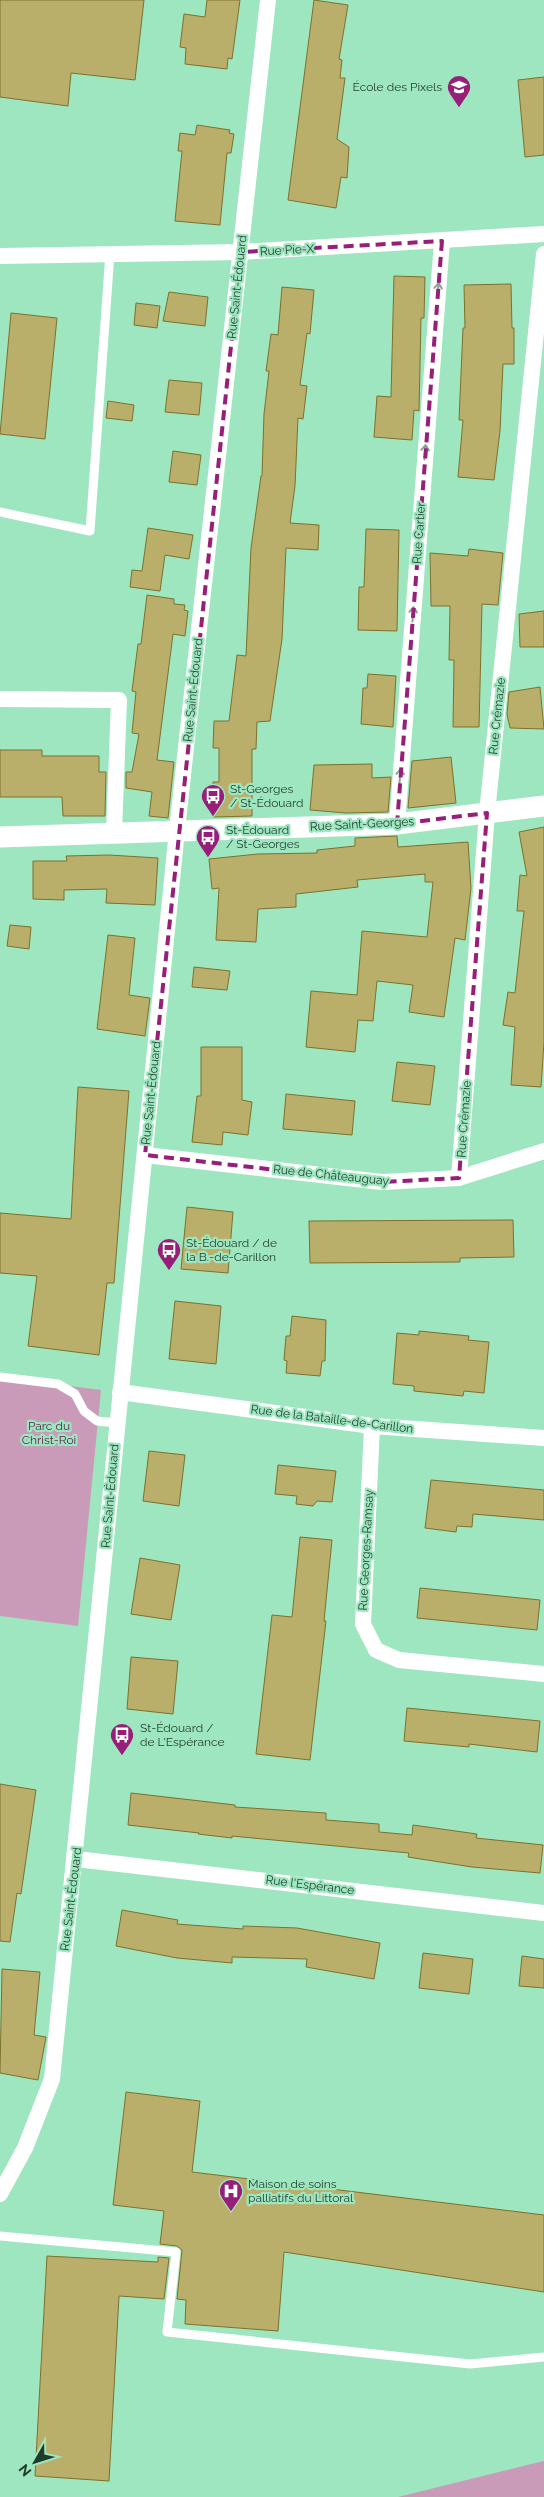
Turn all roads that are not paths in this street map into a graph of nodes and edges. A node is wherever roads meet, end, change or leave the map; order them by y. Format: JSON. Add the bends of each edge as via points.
{"nodes":[{"id":1,"x":268,"y":0,"type":"edge"},
{"id":2,"x":544,"y":234,"type":"edge"},
{"id":3,"x":442,"y":241,"type":"junction"},
{"id":4,"x":240,"y":252,"type":"junction"},
{"id":5,"x":110,"y":253,"type":"junction"},
{"id":6,"x":544,"y":254,"type":"edge"},
{"id":7,"x":0,"y":256,"type":"edge"},
{"id":8,"x":0,"y":512,"type":"edge"},
{"id":9,"x":0,"y":699,"type":"edge"},
{"id":10,"x":544,"y":806,"type":"edge"},
{"id":11,"x":487,"y":813,"type":"junction"},
{"id":12,"x":397,"y":824,"type":"junction"},
{"id":13,"x":177,"y":830,"type":"junction"},
{"id":14,"x":114,"y":832,"type":"junction"},
{"id":15,"x":0,"y":837,"type":"edge"},
{"id":16,"x":544,"y":1136,"type":"edge"},
{"id":17,"x":543,"y":1152,"type":"edge"},
{"id":18,"x":144,"y":1155,"type":"junction"},
{"id":19,"x":459,"y":1178,"type":"junction"},
{"id":20,"x":0,"y":1377,"type":"edge"},
{"id":21,"x":120,"y":1392,"type":"junction"},
{"id":22,"x":117,"y":1423,"type":"junction"},
{"id":23,"x":372,"y":1426,"type":"junction"},
{"id":24,"x":544,"y":1438,"type":"edge"},
{"id":25,"x":544,"y":1674,"type":"edge"},
{"id":26,"x":76,"y":1859,"type":"junction"},
{"id":27,"x":544,"y":1913,"type":"edge"},
{"id":28,"x":5,"y":2179,"type":"edge"},
{"id":29,"x":0,"y":2194,"type":"edge"},
{"id":30,"x":0,"y":2236,"type":"edge"},
{"id":31,"x":544,"y":2357,"type":"edge"}],
"edges":[{"from":1,"to":4,"type":"street","name":"Rue Saint-Édouard"},
{"from":2,"to":3,"type":"street","name":"Rue Pie-X"},
{"from":3,"to":4,"type":"street","name":"Rue Pie-X"},
{"from":12,"to":3,"type":"street","name":"Rue Cartier","one_way":true},
{"from":4,"to":5,"type":"street","name":"Rue Pie-X"},
{"from":4,"to":13,"type":"street","name":"Rue Saint-Édouard"},
{"from":5,"to":7,"type":"street","name":"Rue Pie-X"},
{"from":5,"to":8,"type":"lane","via":[[90,531]]},
{"from":6,"to":11,"type":"street","name":"Rue Crémazie"},
{"from":9,"to":14,"type":"street","via":[[119,700]]},
{"from":10,"to":11,"type":"street","name":"Rue Saint-Georges"},
{"from":11,"to":12,"type":"street","name":"Rue Saint-Georges"},
{"from":11,"to":19,"type":"street","name":"Rue Crémazie"},
{"from":12,"to":13,"type":"street","name":"Rue Saint-Georges"},
{"from":13,"to":14,"type":"street","name":"Rue Saint-Georges"},
{"from":13,"to":18,"type":"street","name":"Rue Saint-Édouard"},
{"from":14,"to":15,"type":"street","name":"Rue Saint-Georges"},
{"from":16,"to":17,"type":"street"},
{"from":17,"to":19,"type":"street","name":"Rue de Châteauguay"},
{"from":18,"to":19,"type":"street","name":"Rue de Châteauguay","via":[[382,1182]]},
{"from":18,"to":21,"type":"street","name":"Rue Saint-Édouard"},
{"from":20,"to":22,"type":"lane","via":[[58,1384],[75,1394],[84,1411],[98,1421]]},
{"from":21,"to":22,"type":"street","name":"Rue Saint-Édouard"},
{"from":21,"to":23,"type":"street","name":"Rue de la Bataille-de-Carillon"},
{"from":22,"to":26,"type":"street","name":"Rue Saint-Édouard"},
{"from":23,"to":24,"type":"street","name":"Rue de la Bataille-de-Carillon"},
{"from":23,"to":25,"type":"street","name":"Rue Georges-Ramsay","via":[[363,1624],[376,1650],[399,1660]]},
{"from":26,"to":27,"type":"street","name":"Rue l'Espérance"},
{"from":26,"to":28,"type":"street","name":"Rue Saint-Édouard","via":[[52,2079],[25,2148]]},
{"from":28,"to":29,"type":"street","name":"Rue Saint-Édouard"},
{"from":30,"to":31,"type":"lane","via":[[176,2252],[166,2332],[470,2364]]}]}
